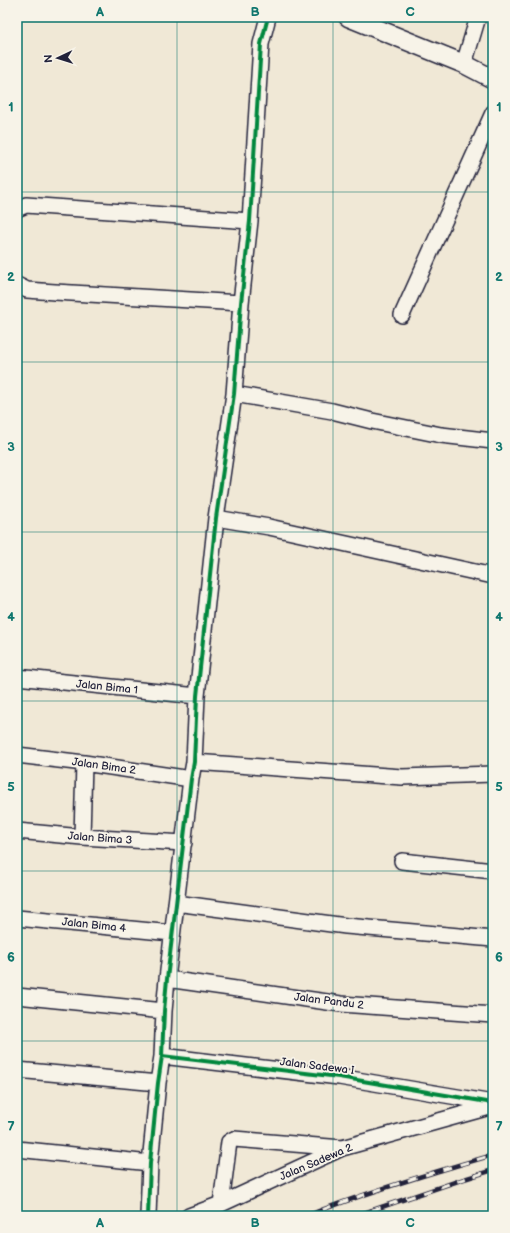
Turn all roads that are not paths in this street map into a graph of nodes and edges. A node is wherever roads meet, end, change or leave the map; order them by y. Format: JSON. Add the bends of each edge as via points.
{"nodes":[{"id":1,"x":268,"y":17,"type":"edge"},
{"id":2,"x":348,"y":17,"type":"edge"},
{"id":3,"x":478,"y":17,"type":"edge"},
{"id":4,"x":464,"y":64,"type":"junction"},
{"id":5,"x":493,"y":79,"type":"edge"},
{"id":6,"x":493,"y":113,"type":"edge"},
{"id":7,"x":17,"y":209,"type":"edge"},
{"id":8,"x":250,"y":221,"type":"junction"},
{"id":9,"x":17,"y":285,"type":"edge"},
{"id":10,"x":241,"y":303,"type":"junction"},
{"id":11,"x":402,"y":315,"type":"dead end"},
{"id":12,"x":234,"y":394,"type":"junction"},
{"id":13,"x":493,"y":441,"type":"edge"},
{"id":14,"x":216,"y":518,"type":"junction"},
{"id":15,"x":493,"y":576,"type":"edge"},
{"id":16,"x":17,"y":677,"type":"edge"},
{"id":17,"x":197,"y":696,"type":"junction"},
{"id":18,"x":17,"y":755,"type":"edge"},
{"id":19,"x":194,"y":762,"type":"junction"},
{"id":20,"x":84,"y":763,"type":"junction"},
{"id":21,"x":493,"y":774,"type":"edge"},
{"id":22,"x":191,"y":779,"type":"junction"},
{"id":23,"x":17,"y":831,"type":"edge"},
{"id":24,"x":82,"y":837,"type":"junction"},
{"id":25,"x":184,"y":843,"type":"junction"},
{"id":26,"x":402,"y":861,"type":"dead end"},
{"id":27,"x":493,"y":871,"type":"edge"},
{"id":28,"x":176,"y":904,"type":"junction"},
{"id":29,"x":17,"y":918,"type":"edge"},
{"id":30,"x":172,"y":932,"type":"junction"},
{"id":31,"x":493,"y":939,"type":"edge"},
{"id":32,"x":167,"y":979,"type":"junction"},
{"id":33,"x":17,"y":996,"type":"edge"},
{"id":34,"x":164,"y":1011,"type":"junction"},
{"id":35,"x":493,"y":1015,"type":"edge"},
{"id":36,"x":162,"y":1056,"type":"junction"},
{"id":37,"x":17,"y":1070,"type":"edge"},
{"id":38,"x":158,"y":1083,"type":"junction"},
{"id":39,"x":493,"y":1103,"type":"edge"},
{"id":40,"x":493,"y":1106,"type":"edge"},
{"id":41,"x":342,"y":1148,"type":"junction"},
{"id":42,"x":17,"y":1149,"type":"edge"},
{"id":43,"x":150,"y":1163,"type":"junction"},
{"id":44,"x":221,"y":1204,"type":"junction"},
{"id":45,"x":148,"y":1216,"type":"edge"},
{"id":46,"x":189,"y":1216,"type":"edge"}],
"edges":[{"from":1,"to":8,"type":"street","via":[[261,44]]},
{"from":2,"to":4,"type":"street"},
{"from":3,"to":4,"type":"street"},
{"from":4,"to":5,"type":"street"},
{"from":6,"to":11,"type":"street"},
{"from":7,"to":8,"type":"street","via":[[26,205]]},
{"from":8,"to":10,"type":"street"},
{"from":9,"to":10,"type":"street","via":[[27,290]]},
{"from":10,"to":12,"type":"street"},
{"from":12,"to":13,"type":"street","via":[[441,434]]},
{"from":12,"to":14,"type":"street"},
{"from":14,"to":15,"type":"street","via":[[269,526]]},
{"from":14,"to":17,"type":"street"},
{"from":16,"to":17,"type":"street","name":"Jalan Bima 1"},
{"from":17,"to":19,"type":"street"},
{"from":18,"to":20,"type":"street","name":"Jalan Bima 2"},
{"from":19,"to":21,"type":"street","via":[[402,777]]},
{"from":19,"to":22,"type":"street"},
{"from":20,"to":22,"type":"street","name":"Jalan Bima 2"},
{"from":20,"to":24,"type":"street"},
{"from":22,"to":25,"type":"street"},
{"from":23,"to":24,"type":"street","name":"Jalan Bima 3"},
{"from":24,"to":25,"type":"street","name":"Jalan Bima 3"},
{"from":25,"to":28,"type":"street"},
{"from":26,"to":27,"type":"street"},
{"from":28,"to":30,"type":"street"},
{"from":28,"to":31,"type":"street","via":[[346,926]]},
{"from":29,"to":30,"type":"street","name":"Jalan Bima 4"},
{"from":30,"to":32,"type":"street"},
{"from":32,"to":34,"type":"street"},
{"from":32,"to":35,"type":"street","name":"Jalan Pandu 2","via":[[341,1004]]},
{"from":33,"to":34,"type":"street"},
{"from":34,"to":36,"type":"street"},
{"from":36,"to":38,"type":"street"},
{"from":36,"to":39,"type":"street","name":"Jalan Sadewa I","via":[[339,1077]]},
{"from":37,"to":38,"type":"street"},
{"from":38,"to":43,"type":"street"},
{"from":40,"to":41,"type":"street","name":"Jalan Sadewa 2"},
{"from":41,"to":44,"type":"street","name":"Jalan Sadewa 2"},
{"from":41,"to":44,"type":"street","via":[[231,1140]]},
{"from":42,"to":43,"type":"street"},
{"from":43,"to":45,"type":"street"},
{"from":44,"to":46,"type":"street","name":"Jalan Sadewa 2"}]}
